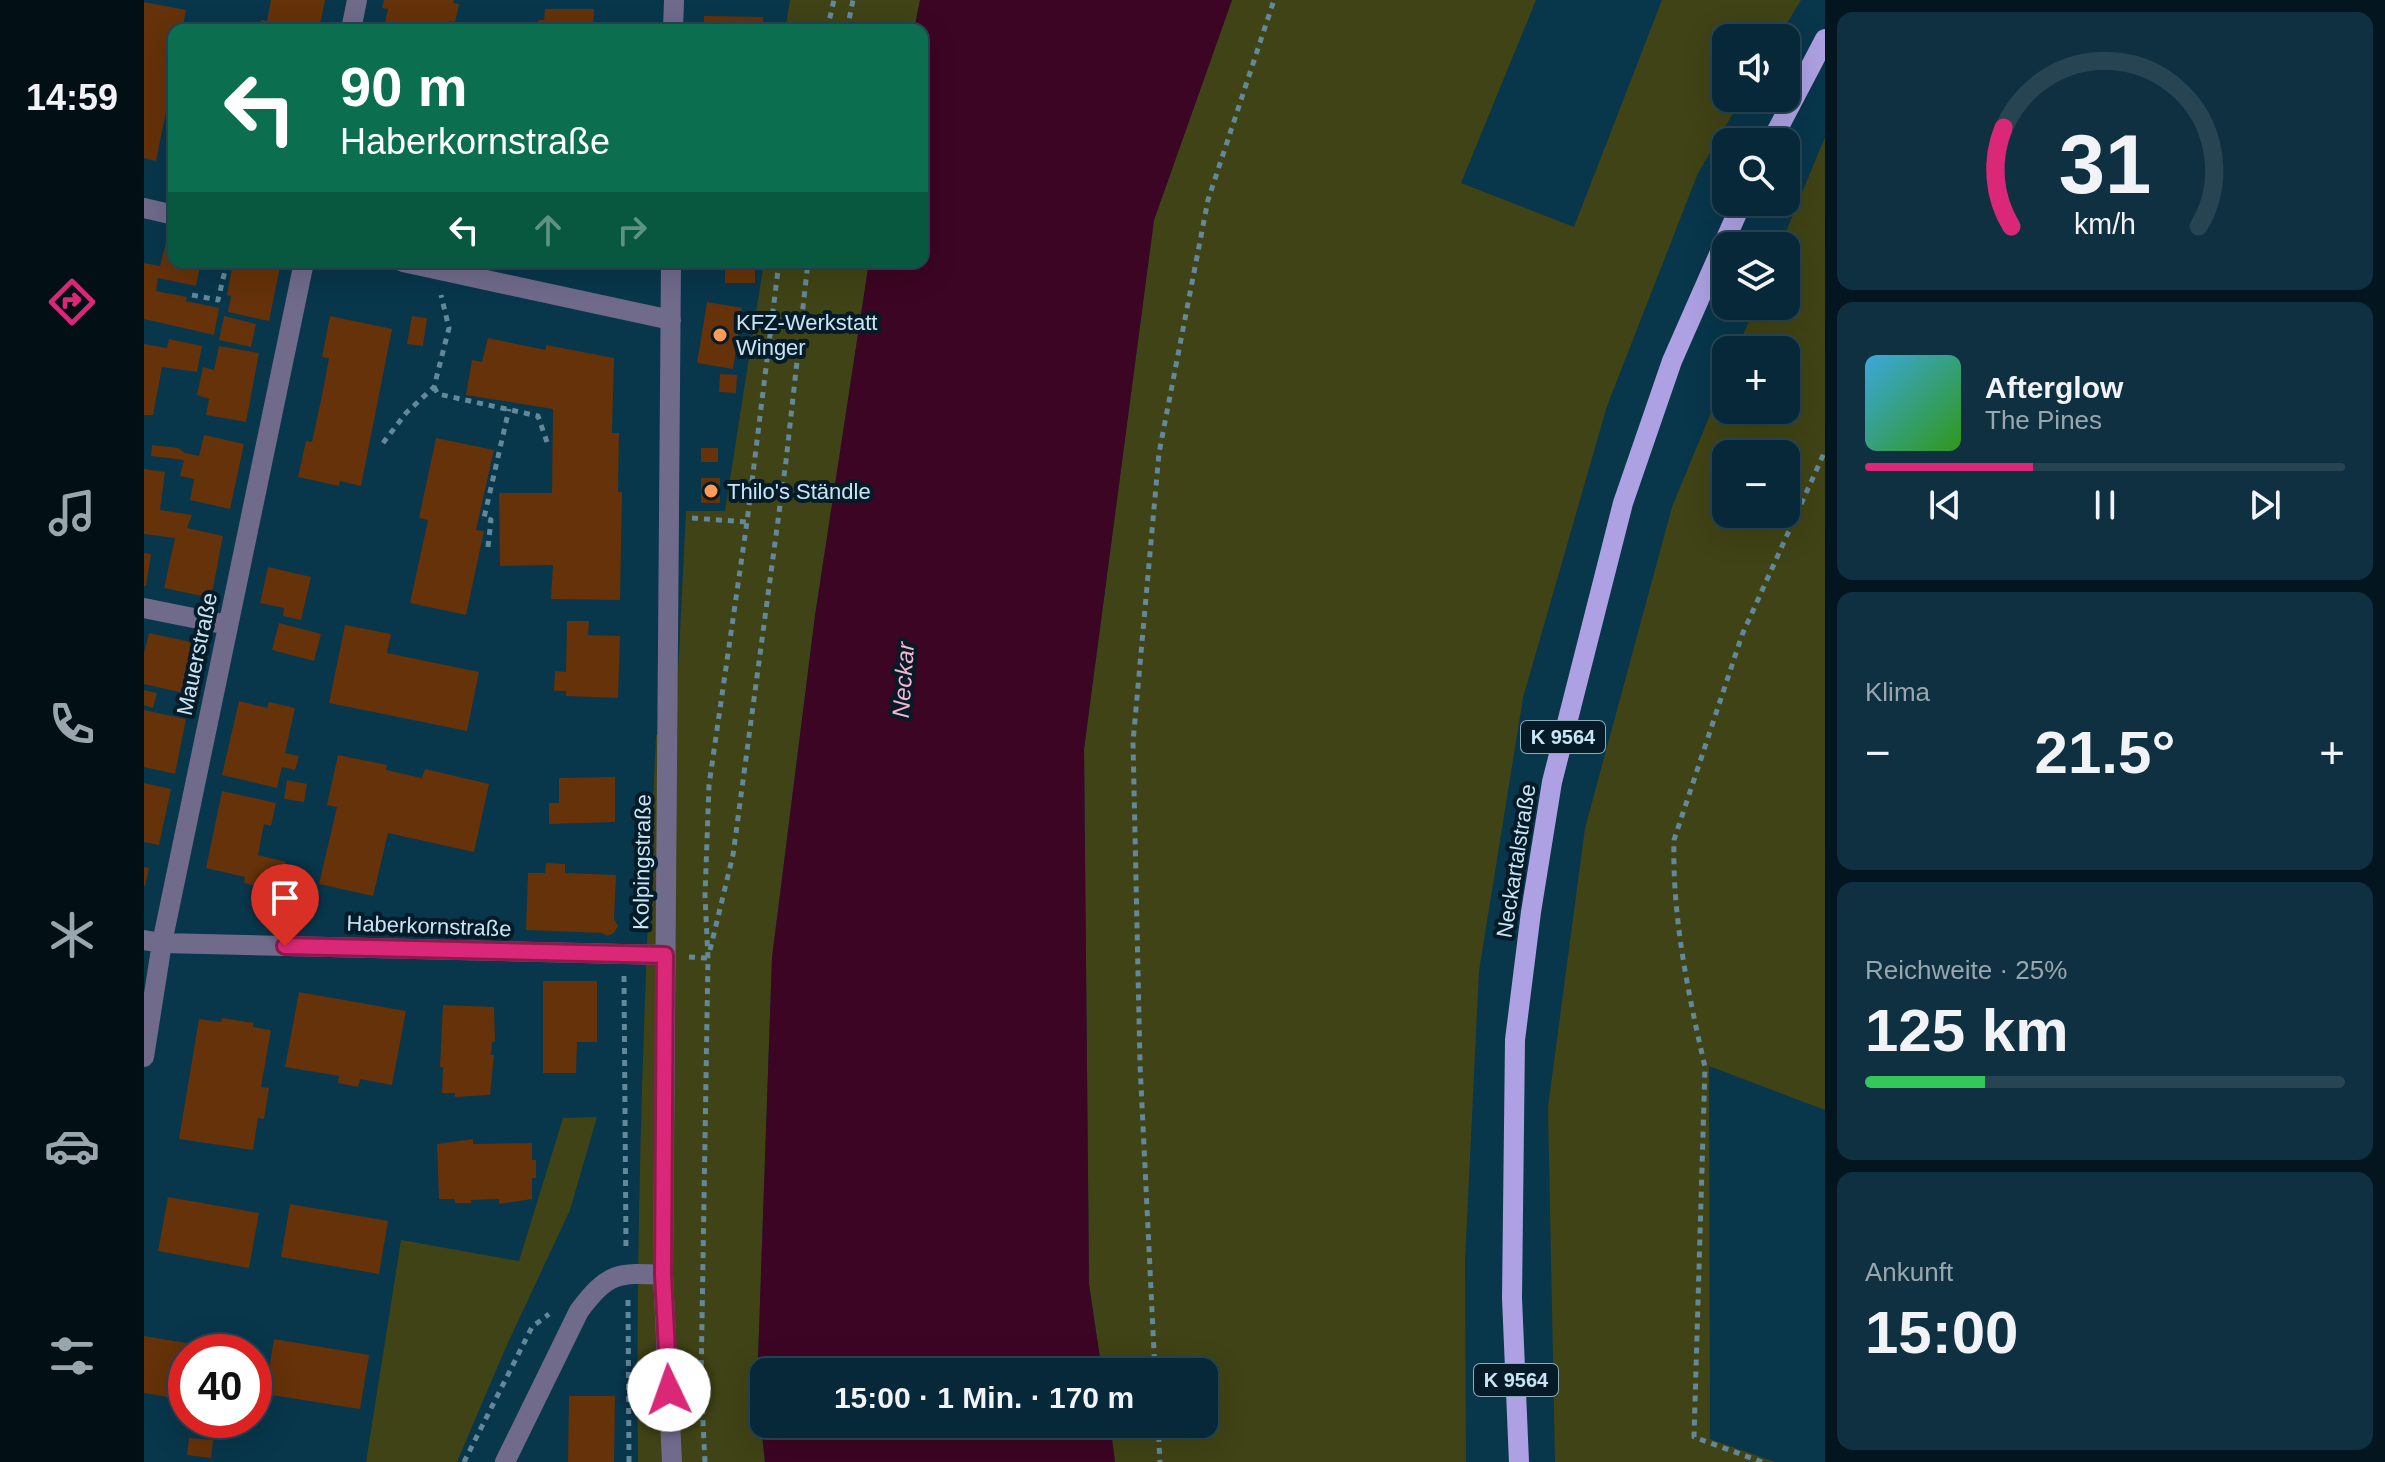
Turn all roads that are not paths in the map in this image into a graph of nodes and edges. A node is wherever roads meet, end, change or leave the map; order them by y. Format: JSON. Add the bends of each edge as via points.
{"nodes":[{"id":1,"x":357,"y":0,"type":"edge"},
{"id":2,"x":674,"y":0,"type":"edge"},
{"id":3,"x":352,"y":24,"type":"edge"},
{"id":4,"x":673,"y":24,"type":"edge"},
{"id":5,"x":1825,"y":39,"type":"edge"},
{"id":6,"x":1778,"y":128,"type":"edge"},
{"id":7,"x":144,"y":208,"type":"edge"},
{"id":8,"x":168,"y":214,"type":"edge"},
{"id":9,"x":1736,"y":216,"type":"edge"},
{"id":10,"x":303,"y":268,"type":"edge"},
{"id":11,"x":434,"y":268,"type":"edge"},
{"id":12,"x":671,"y":268,"type":"edge"},
{"id":13,"x":671,"y":320,"type":"junction"},
{"id":14,"x":144,"y":608,"type":"edge"},
{"id":15,"x":228,"y":625,"type":"junction"},
{"id":16,"x":153,"y":942,"type":"edge"},
{"id":17,"x":665,"y":955,"type":"junction"},
{"id":18,"x":144,"y":1057,"type":"edge"},
{"id":19,"x":663,"y":1275,"type":"junction"},
{"id":20,"x":505,"y":1462,"type":"edge"},
{"id":21,"x":672,"y":1462,"type":"edge"},
{"id":22,"x":1519,"y":1462,"type":"edge"}],
"edges":[{"from":1,"to":3,"type":"street"},
{"from":2,"to":4,"type":"street"},
{"from":5,"to":6,"type":"main road"},
{"from":7,"to":8,"type":"street"},
{"from":9,"to":22,"type":"main road","name":"Neckartalstraße","number":"K 9564","via":[[1672,361],[1623,503],[1552,782],[1515,1040],[1512,1298]]},
{"from":10,"to":15,"type":"street","name":"Mauerstraße"},
{"from":11,"to":13,"type":"street"},
{"from":12,"to":13,"type":"street","name":"Kolpingstraße"},
{"from":13,"to":17,"type":"street","name":"Kolpingstraße"},
{"from":14,"to":15,"type":"street"},
{"from":15,"to":16,"type":"street","name":"Mauerstraße"},
{"from":16,"to":17,"type":"street","name":"Haberkornstraße"},
{"from":16,"to":18,"type":"street","name":"Mauerstraße"},
{"from":17,"to":19,"type":"street","name":"Kolpingstraße"},
{"from":19,"to":20,"type":"street","via":[[627,1273],[593,1292]]},
{"from":19,"to":21,"type":"street","name":"Kolpingstraße"}]}
